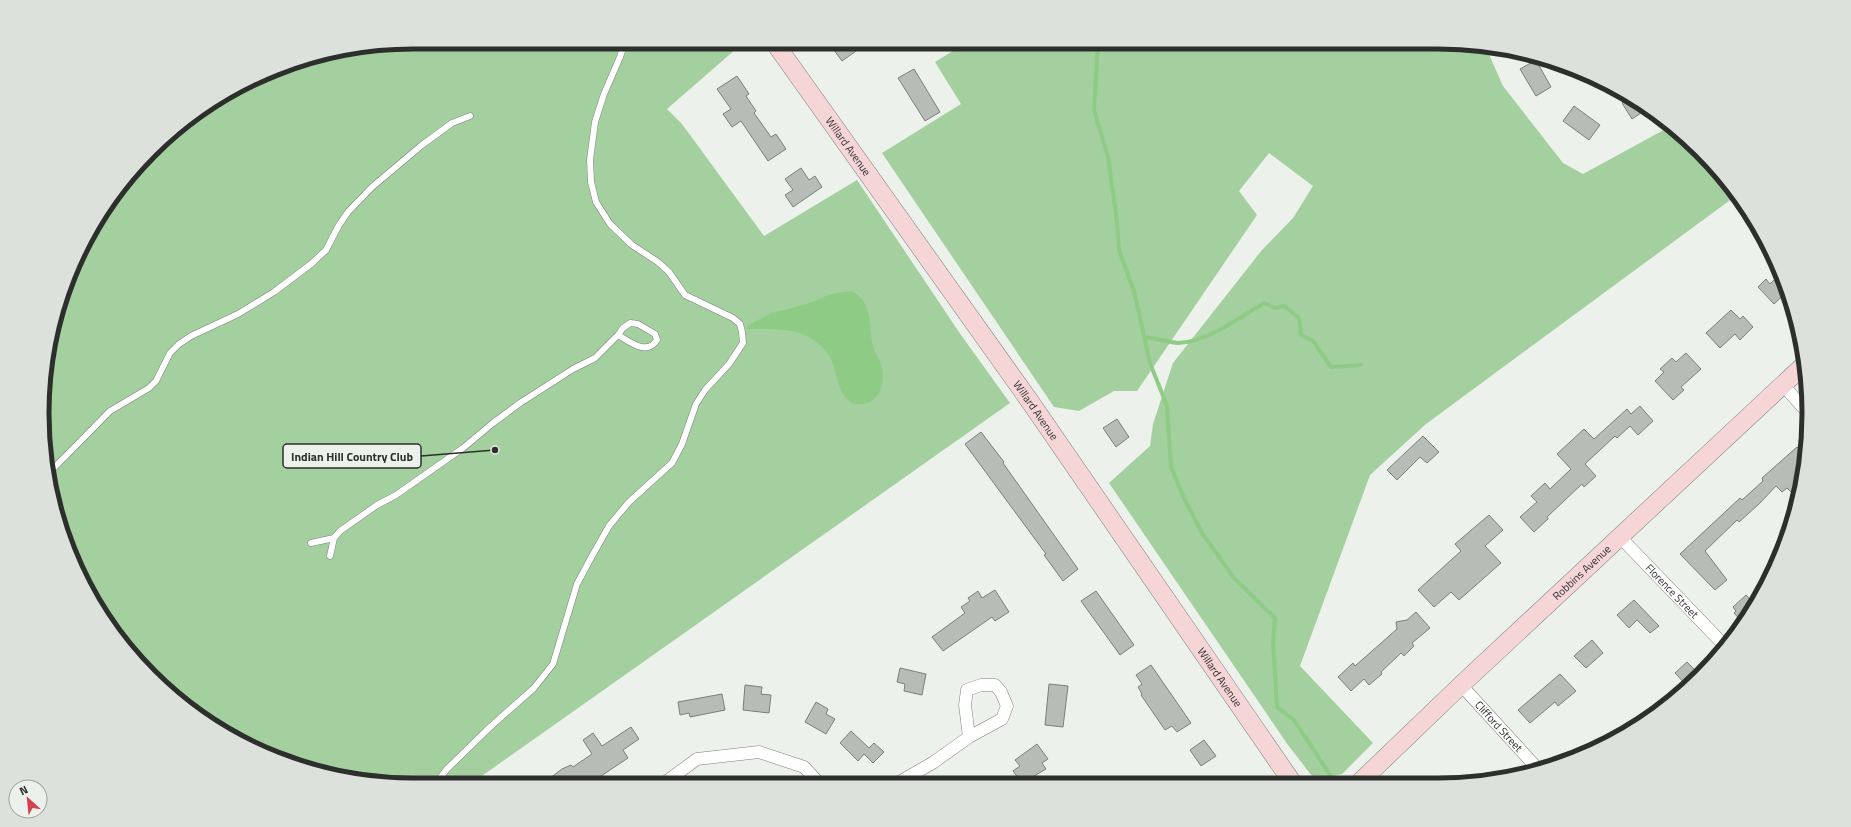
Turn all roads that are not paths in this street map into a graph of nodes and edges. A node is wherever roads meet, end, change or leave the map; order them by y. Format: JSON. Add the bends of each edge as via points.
{"nodes":[{"id":1,"x":623,"y":49,"type":"edge"},
{"id":2,"x":779,"y":49,"type":"edge"},
{"id":3,"x":470,"y":116,"type":"dead end"},
{"id":4,"x":618,"y":335,"type":"junction"},
{"id":5,"x":1799,"y":369,"type":"edge"},
{"id":6,"x":1783,"y":385,"type":"junction"},
{"id":7,"x":1802,"y":405,"type":"edge"},
{"id":8,"x":53,"y":469,"type":"edge"},
{"id":9,"x":1620,"y":537,"type":"junction"},
{"id":10,"x":334,"y":538,"type":"junction"},
{"id":11,"x":311,"y":543,"type":"dead end"},
{"id":12,"x":330,"y":556,"type":"dead end"},
{"id":13,"x":1721,"y":642,"type":"edge"},
{"id":14,"x":1461,"y":685,"type":"junction"},
{"id":15,"x":969,"y":737,"type":"junction"},
{"id":16,"x":1534,"y":765,"type":"edge"},
{"id":17,"x":440,"y":778,"type":"edge"},
{"id":18,"x":671,"y":778,"type":"edge"},
{"id":19,"x":814,"y":778,"type":"edge"},
{"id":20,"x":906,"y":778,"type":"edge"},
{"id":21,"x":1289,"y":778,"type":"edge"},
{"id":22,"x":1364,"y":778,"type":"edge"}],
"edges":[{"from":1,"to":17,"type":"lane","via":[[594,122],[590,160],[591,182],[596,202],[610,224],[632,245],[669,272],[685,295],[733,318],[740,324],[742,343],[729,364],[696,404],[682,444],[672,463],[629,502],[609,526],[578,584],[553,664],[534,688],[489,728]]},
{"from":2,"to":21,"type":"main road","name":"Willard Avenue","via":[[1031,403]]},
{"from":3,"to":8,"type":"lane","via":[[452,123],[372,187],[348,212],[326,250],[311,264],[274,292],[238,314],[178,344],[149,388],[110,411]]},
{"from":4,"to":4,"type":"lane","via":[[647,348],[654,346],[657,340],[655,334],[638,324],[630,323]]},
{"from":4,"to":10,"type":"lane","via":[[595,358],[520,403],[463,448],[396,495],[377,505]]},
{"from":5,"to":6,"type":"main road","name":"Robbins Avenue"},
{"from":6,"to":7,"type":"street"},
{"from":6,"to":9,"type":"main road","name":"Robbins Avenue"},
{"from":9,"to":13,"type":"street","name":"Florence Street"},
{"from":9,"to":14,"type":"main road","name":"Robbins Avenue"},
{"from":10,"to":11,"type":"lane"},
{"from":10,"to":12,"type":"lane"},
{"from":14,"to":16,"type":"street","name":"Clifford Street"},
{"from":14,"to":22,"type":"main road","name":"Robbins Avenue"},
{"from":15,"to":15,"type":"street","via":[[1002,719],[1007,706],[995,685],[982,685],[966,690],[964,705]]},
{"from":15,"to":20,"type":"street"},
{"from":18,"to":19,"type":"street","via":[[697,759],[759,752],[804,767]]}]}
